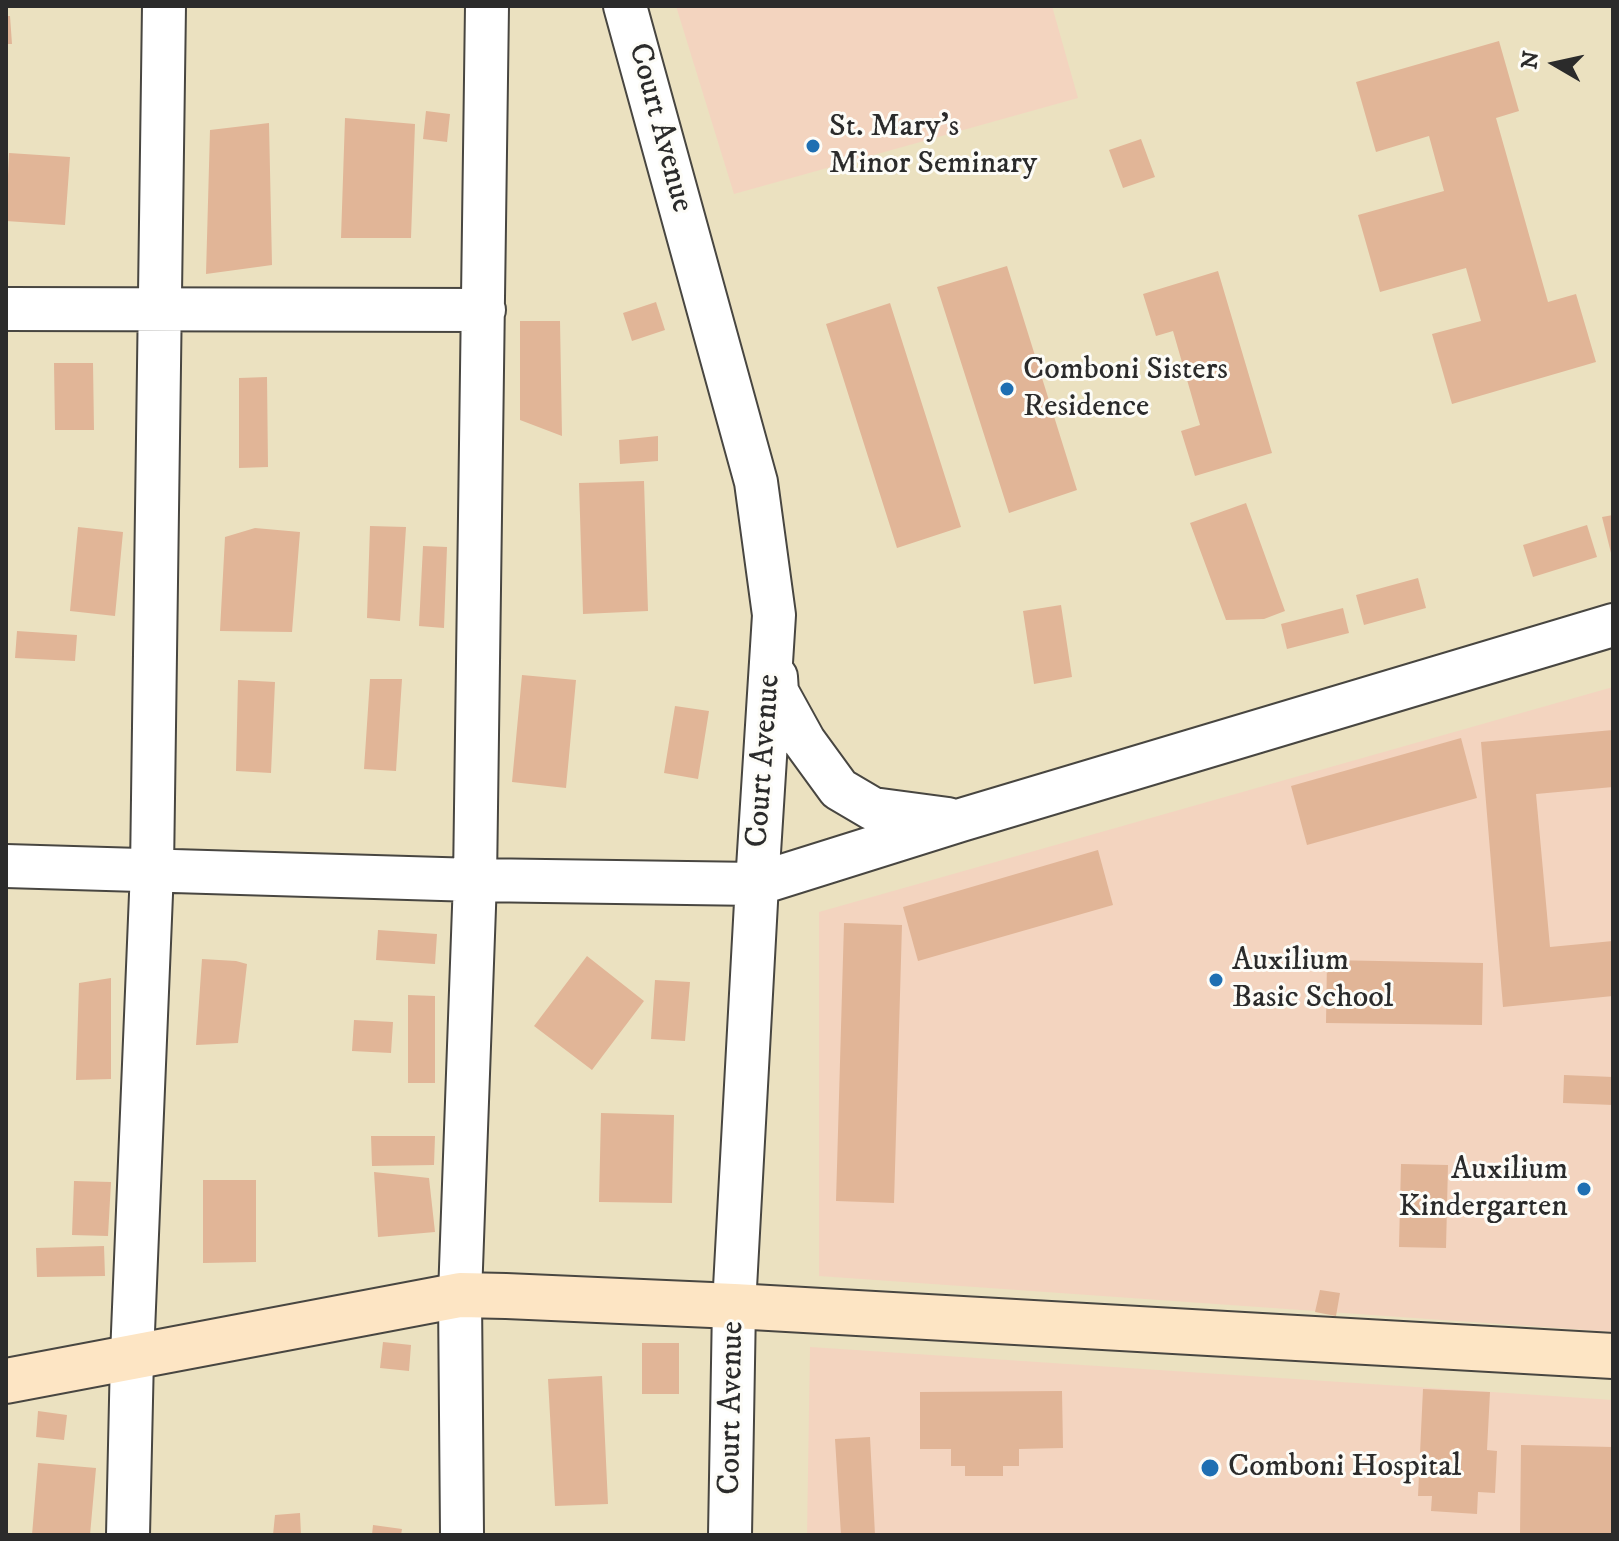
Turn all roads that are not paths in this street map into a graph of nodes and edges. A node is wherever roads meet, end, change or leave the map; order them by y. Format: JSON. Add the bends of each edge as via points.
{"nodes":[{"id":1,"x":164,"y":6,"type":"edge"},
{"id":2,"x":487,"y":6,"type":"edge"},
{"id":3,"x":625,"y":6,"type":"edge"},
{"id":4,"x":6,"y":309,"type":"edge"},
{"id":5,"x":484,"y":310,"type":"junction"},
{"id":6,"x":160,"y":311,"type":"junction"},
{"id":7,"x":774,"y":615,"type":"junction"},
{"id":8,"x":1613,"y":625,"type":"edge"},
{"id":9,"x":961,"y":820,"type":"junction"},
{"id":10,"x":6,"y":866,"type":"edge"},
{"id":11,"x":152,"y":870,"type":"junction"},
{"id":12,"x":475,"y":880,"type":"junction"},
{"id":13,"x":757,"y":884,"type":"junction"},
{"id":14,"x":460,"y":1295,"type":"junction"},
{"id":15,"x":734,"y":1306,"type":"junction"},
{"id":16,"x":132,"y":1356,"type":"junction"},
{"id":17,"x":1613,"y":1356,"type":"edge"},
{"id":18,"x":6,"y":1381,"type":"edge"},
{"id":19,"x":128,"y":1535,"type":"edge"},
{"id":20,"x":462,"y":1535,"type":"edge"},
{"id":21,"x":730,"y":1535,"type":"edge"}],
"edges":[{"from":1,"to":6,"type":"street"},
{"from":2,"to":5,"type":"street"},
{"from":3,"to":7,"type":"street","name":"Court Avenue","via":[[756,482]]},
{"from":4,"to":6,"type":"street"},
{"from":5,"to":6,"type":"street"},
{"from":5,"to":12,"type":"street"},
{"from":6,"to":11,"type":"street"},
{"from":7,"to":9,"type":"street","via":[[777,692],[839,789],[873,809]]},
{"from":7,"to":13,"type":"street","name":"Court Avenue"},
{"from":8,"to":9,"type":"street"},
{"from":9,"to":13,"type":"street"},
{"from":10,"to":11,"type":"street"},
{"from":11,"to":12,"type":"street"},
{"from":11,"to":16,"type":"street"},
{"from":12,"to":13,"type":"street"},
{"from":12,"to":14,"type":"street"},
{"from":13,"to":15,"type":"street","name":"Court Avenue"},
{"from":14,"to":15,"type":"main road"},
{"from":14,"to":16,"type":"main road"},
{"from":14,"to":20,"type":"street"},
{"from":15,"to":17,"type":"main road"},
{"from":15,"to":21,"type":"street","name":"Court Avenue"},
{"from":16,"to":18,"type":"main road"},
{"from":16,"to":19,"type":"street"}]}
